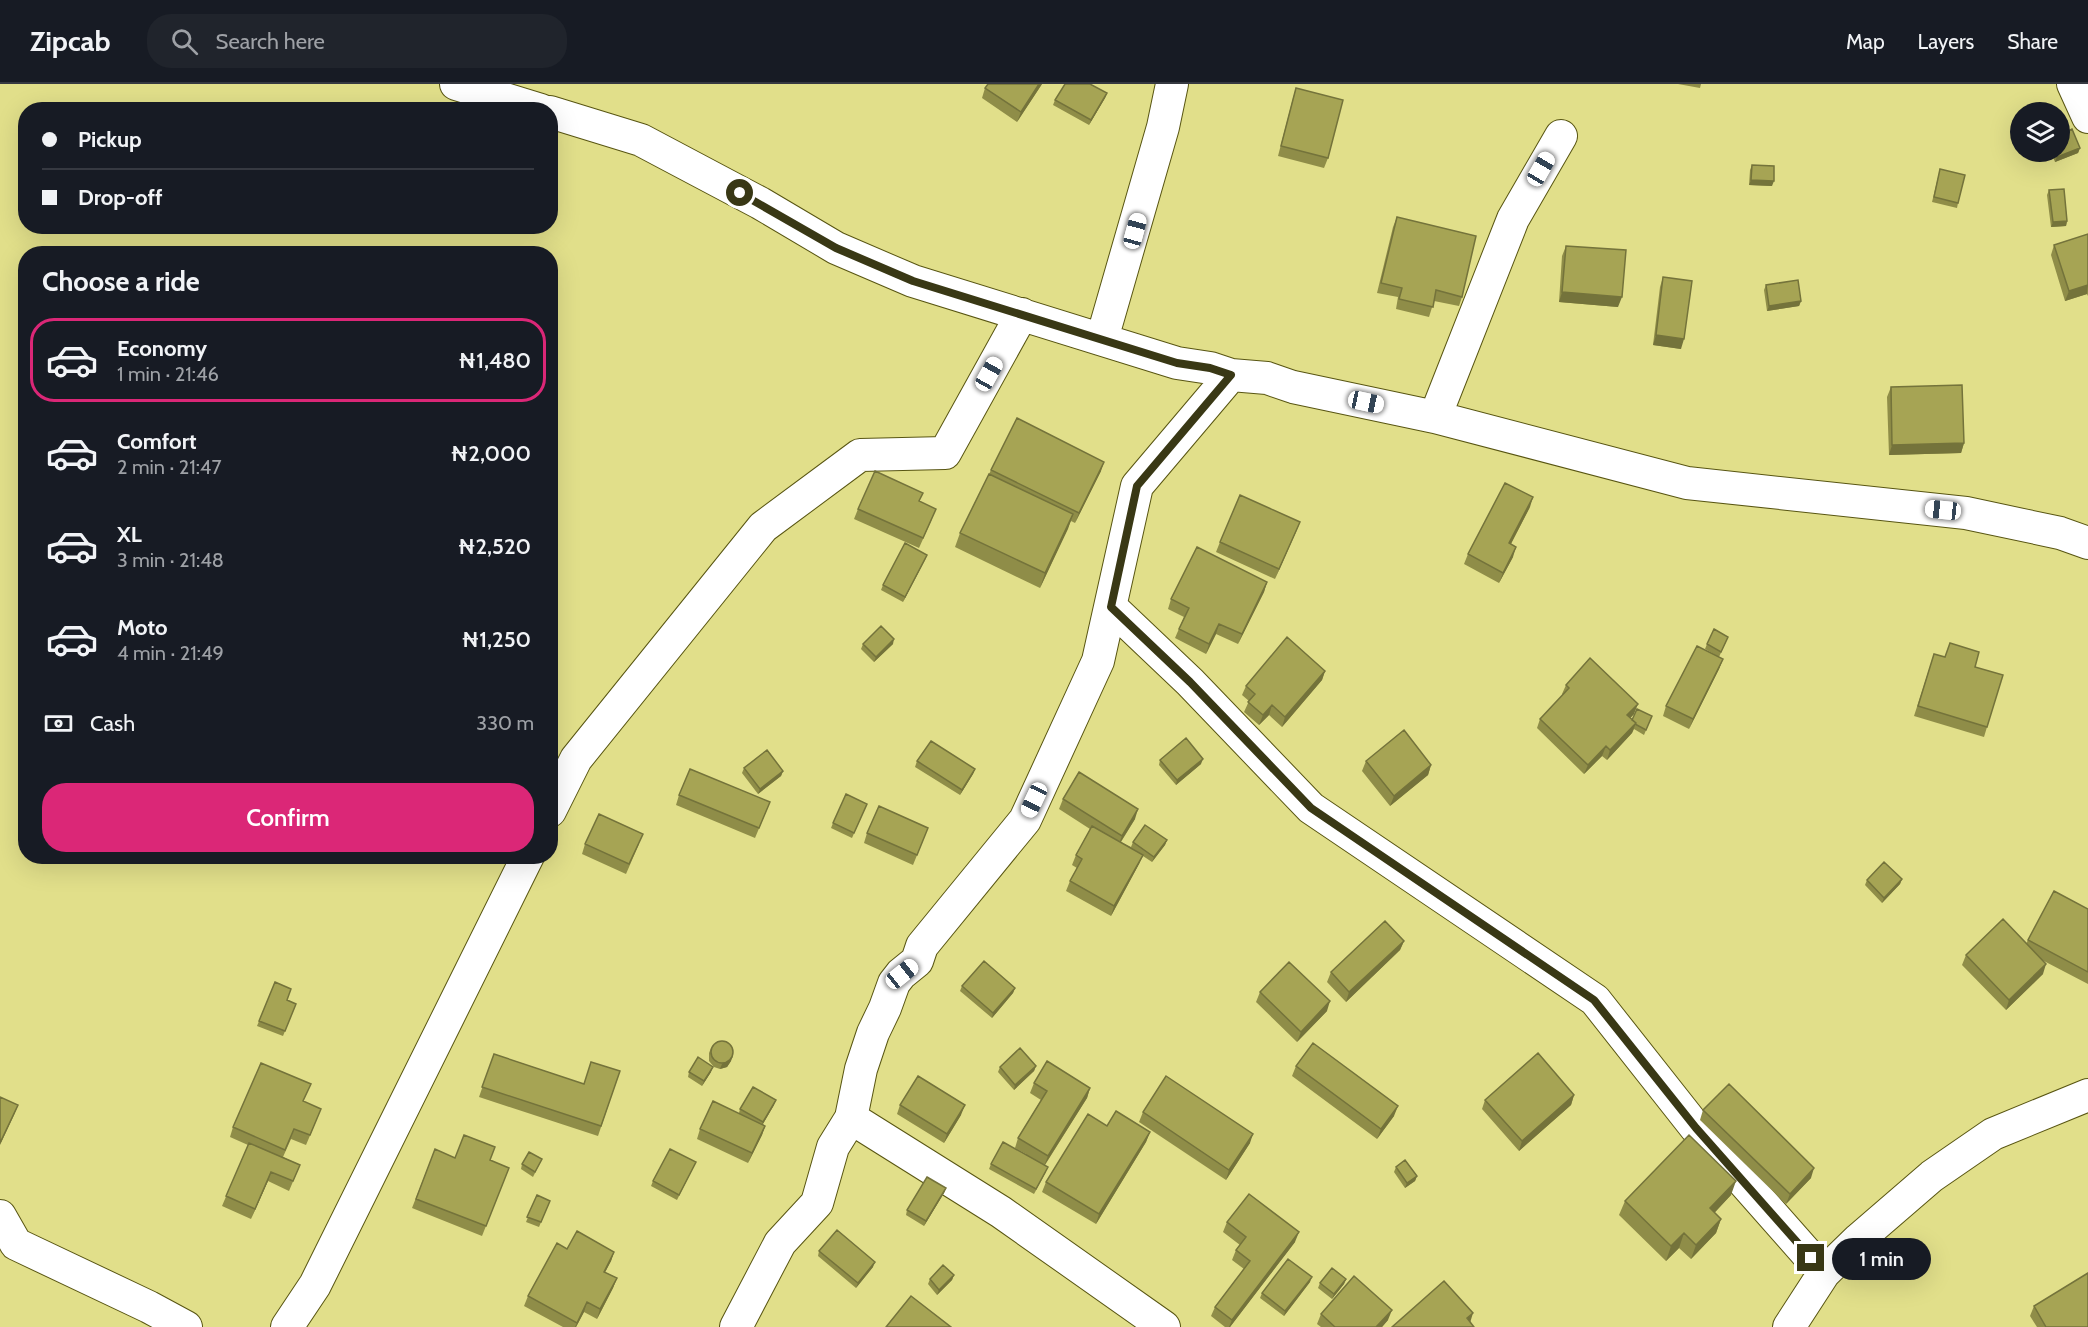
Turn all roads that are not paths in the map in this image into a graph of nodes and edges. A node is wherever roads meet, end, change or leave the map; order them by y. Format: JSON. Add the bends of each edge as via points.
{"nodes":[{"id":1,"x":456,"y":84,"type":"edge"},
{"id":2,"x":1172,"y":84,"type":"edge"},
{"id":3,"x":2073,"y":84,"type":"edge"},
{"id":4,"x":515,"y":102,"type":"edge"},
{"id":5,"x":558,"y":114,"type":"edge"},
{"id":6,"x":2088,"y":117,"type":"edge"},
{"id":7,"x":1561,"y":136,"type":"dead end"},
{"id":8,"x":1022,"y":314,"type":"junction"},
{"id":9,"x":1102,"y":339,"type":"junction"},
{"id":10,"x":1231,"y":375,"type":"junction"},
{"id":11,"x":1435,"y":417,"type":"junction"},
{"id":12,"x":2088,"y":543,"type":"edge"},
{"id":13,"x":1111,"y":607,"type":"junction"},
{"id":14,"x":558,"y":795,"type":"edge"},
{"id":15,"x":524,"y":864,"type":"edge"},
{"id":16,"x":2088,"y":1095,"type":"edge"},
{"id":17,"x":851,"y":1118,"type":"junction"},
{"id":18,"x":0,"y":1216,"type":"edge"},
{"id":19,"x":1824,"y":1273,"type":"junction"},
{"id":20,"x":186,"y":1327,"type":"edge"},
{"id":21,"x":287,"y":1327,"type":"edge"},
{"id":22,"x":736,"y":1327,"type":"edge"},
{"id":23,"x":1164,"y":1327,"type":"edge"},
{"id":24,"x":1789,"y":1327,"type":"edge"}],
"edges":[{"from":1,"to":4,"type":"street"},
{"from":2,"to":9,"type":"street"},
{"from":3,"to":6,"type":"street"},
{"from":5,"to":8,"type":"street","via":[[641,140],[836,248],[913,281]]},
{"from":7,"to":11,"type":"street","via":[[1512,219]]},
{"from":8,"to":9,"type":"street"},
{"from":8,"to":14,"type":"street","via":[[945,453],[860,455],[762,527],[576,759]]},
{"from":9,"to":10,"type":"street"},
{"from":10,"to":11,"type":"street","via":[[1267,378]]},
{"from":10,"to":13,"type":"street","via":[[1137,486]]},
{"from":11,"to":12,"type":"street","via":[[1687,483],[1966,513],[2060,533]]},
{"from":13,"to":17,"type":"street","via":[[1098,661],[1025,820],[922,946],[917,961],[894,983],[861,1069]]},
{"from":13,"to":19,"type":"street","via":[[1190,682],[1311,808],[1594,1000],[1696,1128]]},
{"from":15,"to":21,"type":"street","via":[[315,1285]]},
{"from":16,"to":19,"type":"street","via":[[1993,1134],[1932,1176]]},
{"from":17,"to":22,"type":"street","via":[[833,1148],[817,1203],[780,1243]]},
{"from":17,"to":23,"type":"street","via":[[1001,1212]]},
{"from":18,"to":20,"type":"street","via":[[16,1244]]},
{"from":19,"to":24,"type":"street"}]}
